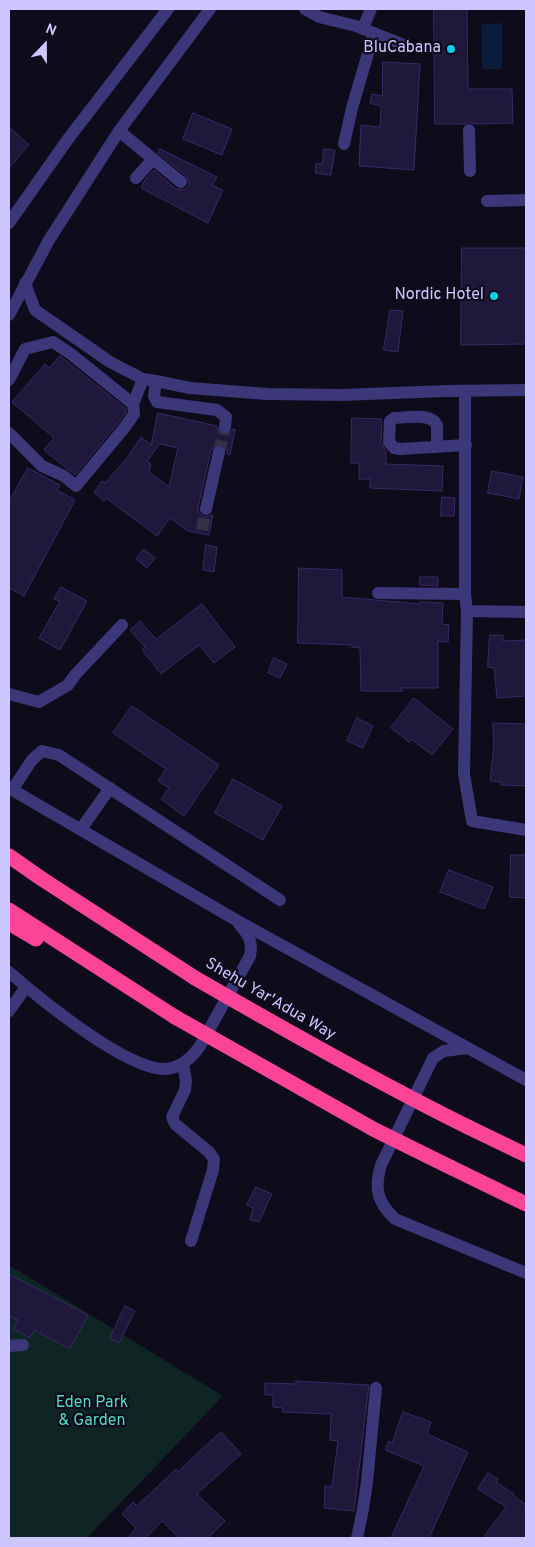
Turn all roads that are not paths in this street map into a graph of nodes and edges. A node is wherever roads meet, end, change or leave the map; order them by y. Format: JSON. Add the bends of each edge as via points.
{"nodes":[{"id":1,"x":168,"y":9,"type":"edge"},
{"id":2,"x":210,"y":9,"type":"edge"},
{"id":3,"x":305,"y":9,"type":"edge"},
{"id":4,"x":371,"y":9,"type":"edge"},
{"id":5,"x":364,"y":29,"type":"junction"},
{"id":6,"x":409,"y":47,"type":"dead end"},
{"id":7,"x":469,"y":130,"type":"dead end"},
{"id":8,"x":119,"y":131,"type":"junction"},
{"id":9,"x":344,"y":144,"type":"dead end"},
{"id":10,"x":154,"y":159,"type":"junction"},
{"id":11,"x":470,"y":171,"type":"dead end"},
{"id":12,"x":136,"y":178,"type":"dead end"},
{"id":13,"x":181,"y":182,"type":"dead end"},
{"id":14,"x":526,"y":200,"type":"edge"},
{"id":15,"x":487,"y":201,"type":"dead end"},
{"id":16,"x":9,"y":223,"type":"edge"},
{"id":17,"x":25,"y":283,"type":"junction"},
{"id":18,"x":35,"y":310,"type":"junction"},
{"id":19,"x":9,"y":313,"type":"edge"},
{"id":20,"x":143,"y":378,"type":"junction"},
{"id":21,"x":9,"y":380,"type":"edge"},
{"id":22,"x":156,"y":381,"type":"junction"},
{"id":23,"x":526,"y":390,"type":"edge"},
{"id":24,"x":465,"y":391,"type":"junction"},
{"id":25,"x":133,"y":404,"type":"junction"},
{"id":26,"x":225,"y":427,"type":"dead end"},
{"id":27,"x":9,"y":433,"type":"edge"},
{"id":28,"x":466,"y":446,"type":"junction"},
{"id":29,"x":437,"y":447,"type":"dead end"},
{"id":30,"x":219,"y":452,"type":"tunnel mouth"},
{"id":31,"x":206,"y":509,"type":"tunnel mouth"},
{"id":32,"x":378,"y":593,"type":"dead end"},
{"id":33,"x":465,"y":594,"type":"junction"},
{"id":34,"x":467,"y":611,"type":"junction"},
{"id":35,"x":526,"y":612,"type":"edge"},
{"id":36,"x":122,"y":625,"type":"dead end"},
{"id":37,"x":9,"y":694,"type":"edge"},
{"id":38,"x":10,"y":788,"type":"edge"},
{"id":39,"x":110,"y":788,"type":"junction"},
{"id":40,"x":81,"y":830,"type":"junction"},
{"id":41,"x":526,"y":830,"type":"edge"},
{"id":42,"x":9,"y":856,"type":"edge"},
{"id":43,"x":280,"y":900,"type":"dead end"},
{"id":44,"x":9,"y":910,"type":"edge"},
{"id":45,"x":236,"y":920,"type":"junction"},
{"id":46,"x":9,"y":923,"type":"edge"},
{"id":47,"x":9,"y":972,"type":"edge"},
{"id":48,"x":115,"y":978,"type":"junction"},
{"id":49,"x":26,"y":987,"type":"junction"},
{"id":50,"x":9,"y":1011,"type":"edge"},
{"id":51,"x":468,"y":1048,"type":"junction"},
{"id":52,"x":183,"y":1064,"type":"junction"},
{"id":53,"x":526,"y":1080,"type":"edge"},
{"id":54,"x":526,"y":1155,"type":"edge"},
{"id":55,"x":526,"y":1204,"type":"edge"},
{"id":56,"x":191,"y":1242,"type":"dead end"},
{"id":57,"x":526,"y":1273,"type":"edge"},
{"id":58,"x":23,"y":1345,"type":"dead end"},
{"id":59,"x":9,"y":1346,"type":"edge"},
{"id":60,"x":376,"y":1388,"type":"dead end"},
{"id":61,"x":356,"y":1538,"type":"edge"}],
"edges":[{"from":1,"to":16,"type":"street","via":[[68,138]]},
{"from":2,"to":8,"type":"street"},
{"from":3,"to":5,"type":"street","via":[[319,17]]},
{"from":4,"to":5,"type":"street"},
{"from":5,"to":6,"type":"street"},
{"from":5,"to":9,"type":"street"},
{"from":7,"to":11,"type":"street"},
{"from":8,"to":10,"type":"street"},
{"from":8,"to":17,"type":"street"},
{"from":10,"to":12,"type":"street"},
{"from":10,"to":13,"type":"street"},
{"from":14,"to":15,"type":"street"},
{"from":17,"to":18,"type":"street"},
{"from":17,"to":19,"type":"street"},
{"from":18,"to":19,"type":"street"},
{"from":18,"to":20,"type":"street","via":[[110,362]]},
{"from":20,"to":22,"type":"street"},
{"from":20,"to":25,"type":"street"},
{"from":21,"to":25,"type":"street","via":[[25,350],[53,342]]},
{"from":22,"to":24,"type":"street","via":[[190,388],[267,394]]},
{"from":22,"to":26,"type":"street","via":[[155,400],[217,410],[226,417]]},
{"from":23,"to":24,"type":"street"},
{"from":24,"to":28,"type":"street"},
{"from":25,"to":27,"type":"street","via":[[134,414],[125,427],[76,486],[64,476],[42,466]]},
{"from":28,"to":29,"type":"street"},
{"from":28,"to":33,"type":"street"},
{"from":30,"to":31,"type":"street"},
{"from":32,"to":33,"type":"street"},
{"from":33,"to":34,"type":"street"},
{"from":34,"to":35,"type":"street"},
{"from":34,"to":41,"type":"street","via":[[464,774],[472,821]]},
{"from":36,"to":37,"type":"street","via":[[68,686],[39,702]]},
{"from":38,"to":39,"type":"street","via":[[42,751],[60,755]]},
{"from":38,"to":40,"type":"street"},
{"from":39,"to":40,"type":"street"},
{"from":39,"to":43,"type":"street"},
{"from":40,"to":45,"type":"street"},
{"from":42,"to":54,"type":"highway","name":"Shehu Yar'Adua Way","bridge":true,"via":[[195,978],[368,1076]]},
{"from":44,"to":48,"type":"highway"},
{"from":45,"to":51,"type":"street"},
{"from":45,"to":52,"type":"street","via":[[250,939],[250,956],[200,1046]]},
{"from":46,"to":48,"type":"highway"},
{"from":47,"to":49,"type":"street"},
{"from":48,"to":55,"type":"highway","bridge":true,"via":[[176,1017],[367,1125]]},
{"from":49,"to":50,"type":"street"},
{"from":49,"to":52,"type":"street","via":[[90,1035],[136,1062],[162,1069]]},
{"from":51,"to":53,"type":"street"},
{"from":51,"to":57,"type":"street","via":[[444,1051],[433,1058],[381,1165],[376,1187],[395,1219]]},
{"from":52,"to":56,"type":"street","via":[[185,1090],[172,1117],[175,1124],[210,1152],[214,1159]]},
{"from":58,"to":59,"type":"street"},
{"from":60,"to":61,"type":"street","via":[[367,1482]]}]}
